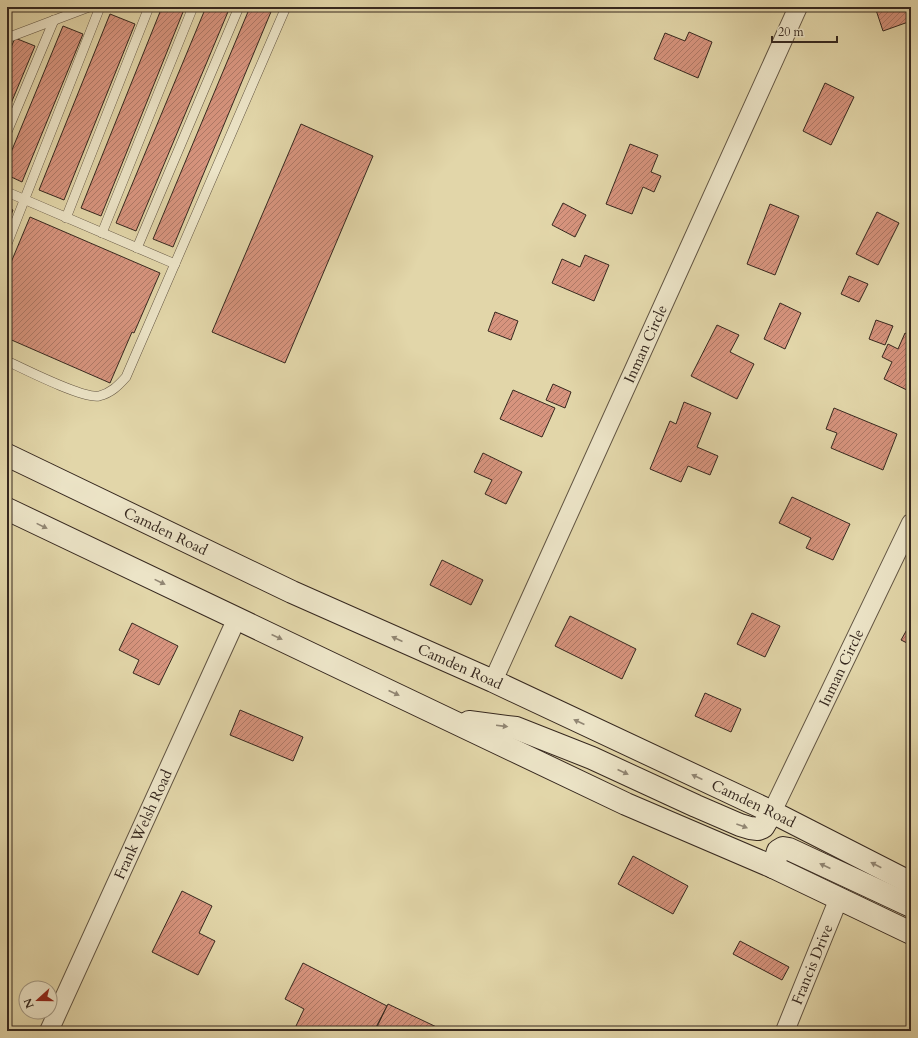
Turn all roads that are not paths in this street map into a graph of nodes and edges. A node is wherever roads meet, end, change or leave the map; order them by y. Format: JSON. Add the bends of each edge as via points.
{"nodes":[{"id":1,"x":89,"y":7,"type":"edge"},
{"id":2,"x":100,"y":7,"type":"edge"},
{"id":3,"x":149,"y":7,"type":"edge"},
{"id":4,"x":193,"y":7,"type":"edge"},
{"id":5,"x":239,"y":7,"type":"edge"},
{"id":6,"x":286,"y":7,"type":"edge"},
{"id":7,"x":798,"y":7,"type":"edge"},
{"id":8,"x":54,"y":20,"type":"junction"},
{"id":9,"x":7,"y":38,"type":"edge"},
{"id":10,"x":7,"y":132,"type":"edge"},
{"id":11,"x":7,"y":192,"type":"edge"},
{"id":12,"x":25,"y":200,"type":"junction"},
{"id":13,"x":66,"y":218,"type":"junction"},
{"id":14,"x":102,"y":233,"type":"junction"},
{"id":15,"x":7,"y":244,"type":"edge"},
{"id":16,"x":138,"y":248,"type":"junction"},
{"id":17,"x":175,"y":264,"type":"junction"},
{"id":18,"x":7,"y":361,"type":"edge"},
{"id":19,"x":7,"y":455,"type":"edge"},
{"id":20,"x":7,"y":509,"type":"edge"},
{"id":21,"x":911,"y":523,"type":"edge"},
{"id":22,"x":237,"y":618,"type":"junction"},
{"id":23,"x":493,"y":681,"type":"junction"},
{"id":24,"x":450,"y":720,"type":"junction"},
{"id":25,"x":772,"y":812,"type":"junction"},
{"id":26,"x":773,"y":868,"type":"junction"},
{"id":27,"x":911,"y":883,"type":"edge"},
{"id":28,"x":839,"y":898,"type":"junction"},
{"id":29,"x":911,"y":906,"type":"edge"},
{"id":30,"x":911,"y":933,"type":"edge"},
{"id":31,"x":49,"y":1031,"type":"edge"},
{"id":32,"x":785,"y":1031,"type":"edge"}],
"edges":[{"from":1,"to":8,"type":"lane"},
{"from":2,"to":12,"type":"lane"},
{"from":3,"to":13,"type":"lane"},
{"from":4,"to":14,"type":"lane"},
{"from":5,"to":16,"type":"lane"},
{"from":6,"to":17,"type":"lane"},
{"from":7,"to":23,"type":"street","name":"Inman Circle"},
{"from":8,"to":9,"type":"lane"},
{"from":8,"to":10,"type":"lane"},
{"from":11,"to":12,"type":"lane"},
{"from":12,"to":13,"type":"lane"},
{"from":12,"to":15,"type":"lane"},
{"from":13,"to":14,"type":"lane"},
{"from":14,"to":16,"type":"lane"},
{"from":16,"to":17,"type":"lane"},
{"from":17,"to":18,"type":"lane","via":[[126,377],[114,390],[98,396],[78,393]]},
{"from":23,"to":19,"type":"main road","name":"Camden Road","one_way":true,"via":[[292,592]]},
{"from":20,"to":22,"type":"main road","one_way":true},
{"from":21,"to":25,"type":"street","name":"Inman Circle"},
{"from":22,"to":24,"type":"main road","one_way":true},
{"from":22,"to":31,"type":"street","name":"Frank Welsh Road"},
{"from":25,"to":23,"type":"main road","name":"Camden Road","one_way":true},
{"from":24,"to":25,"type":"main road","one_way":true,"via":[[516,728],[592,758],[750,828],[763,827]]},
{"from":24,"to":26,"type":"main road","via":[[626,804]]},
{"from":27,"to":25,"type":"main road","name":"Camden Road","one_way":true},
{"from":26,"to":28,"type":"main road"},
{"from":29,"to":26,"type":"main road","one_way":true,"via":[[789,849],[783,848],[778,851]]},
{"from":28,"to":30,"type":"main road"},
{"from":28,"to":32,"type":"street","name":"Francis Drive"}]}
